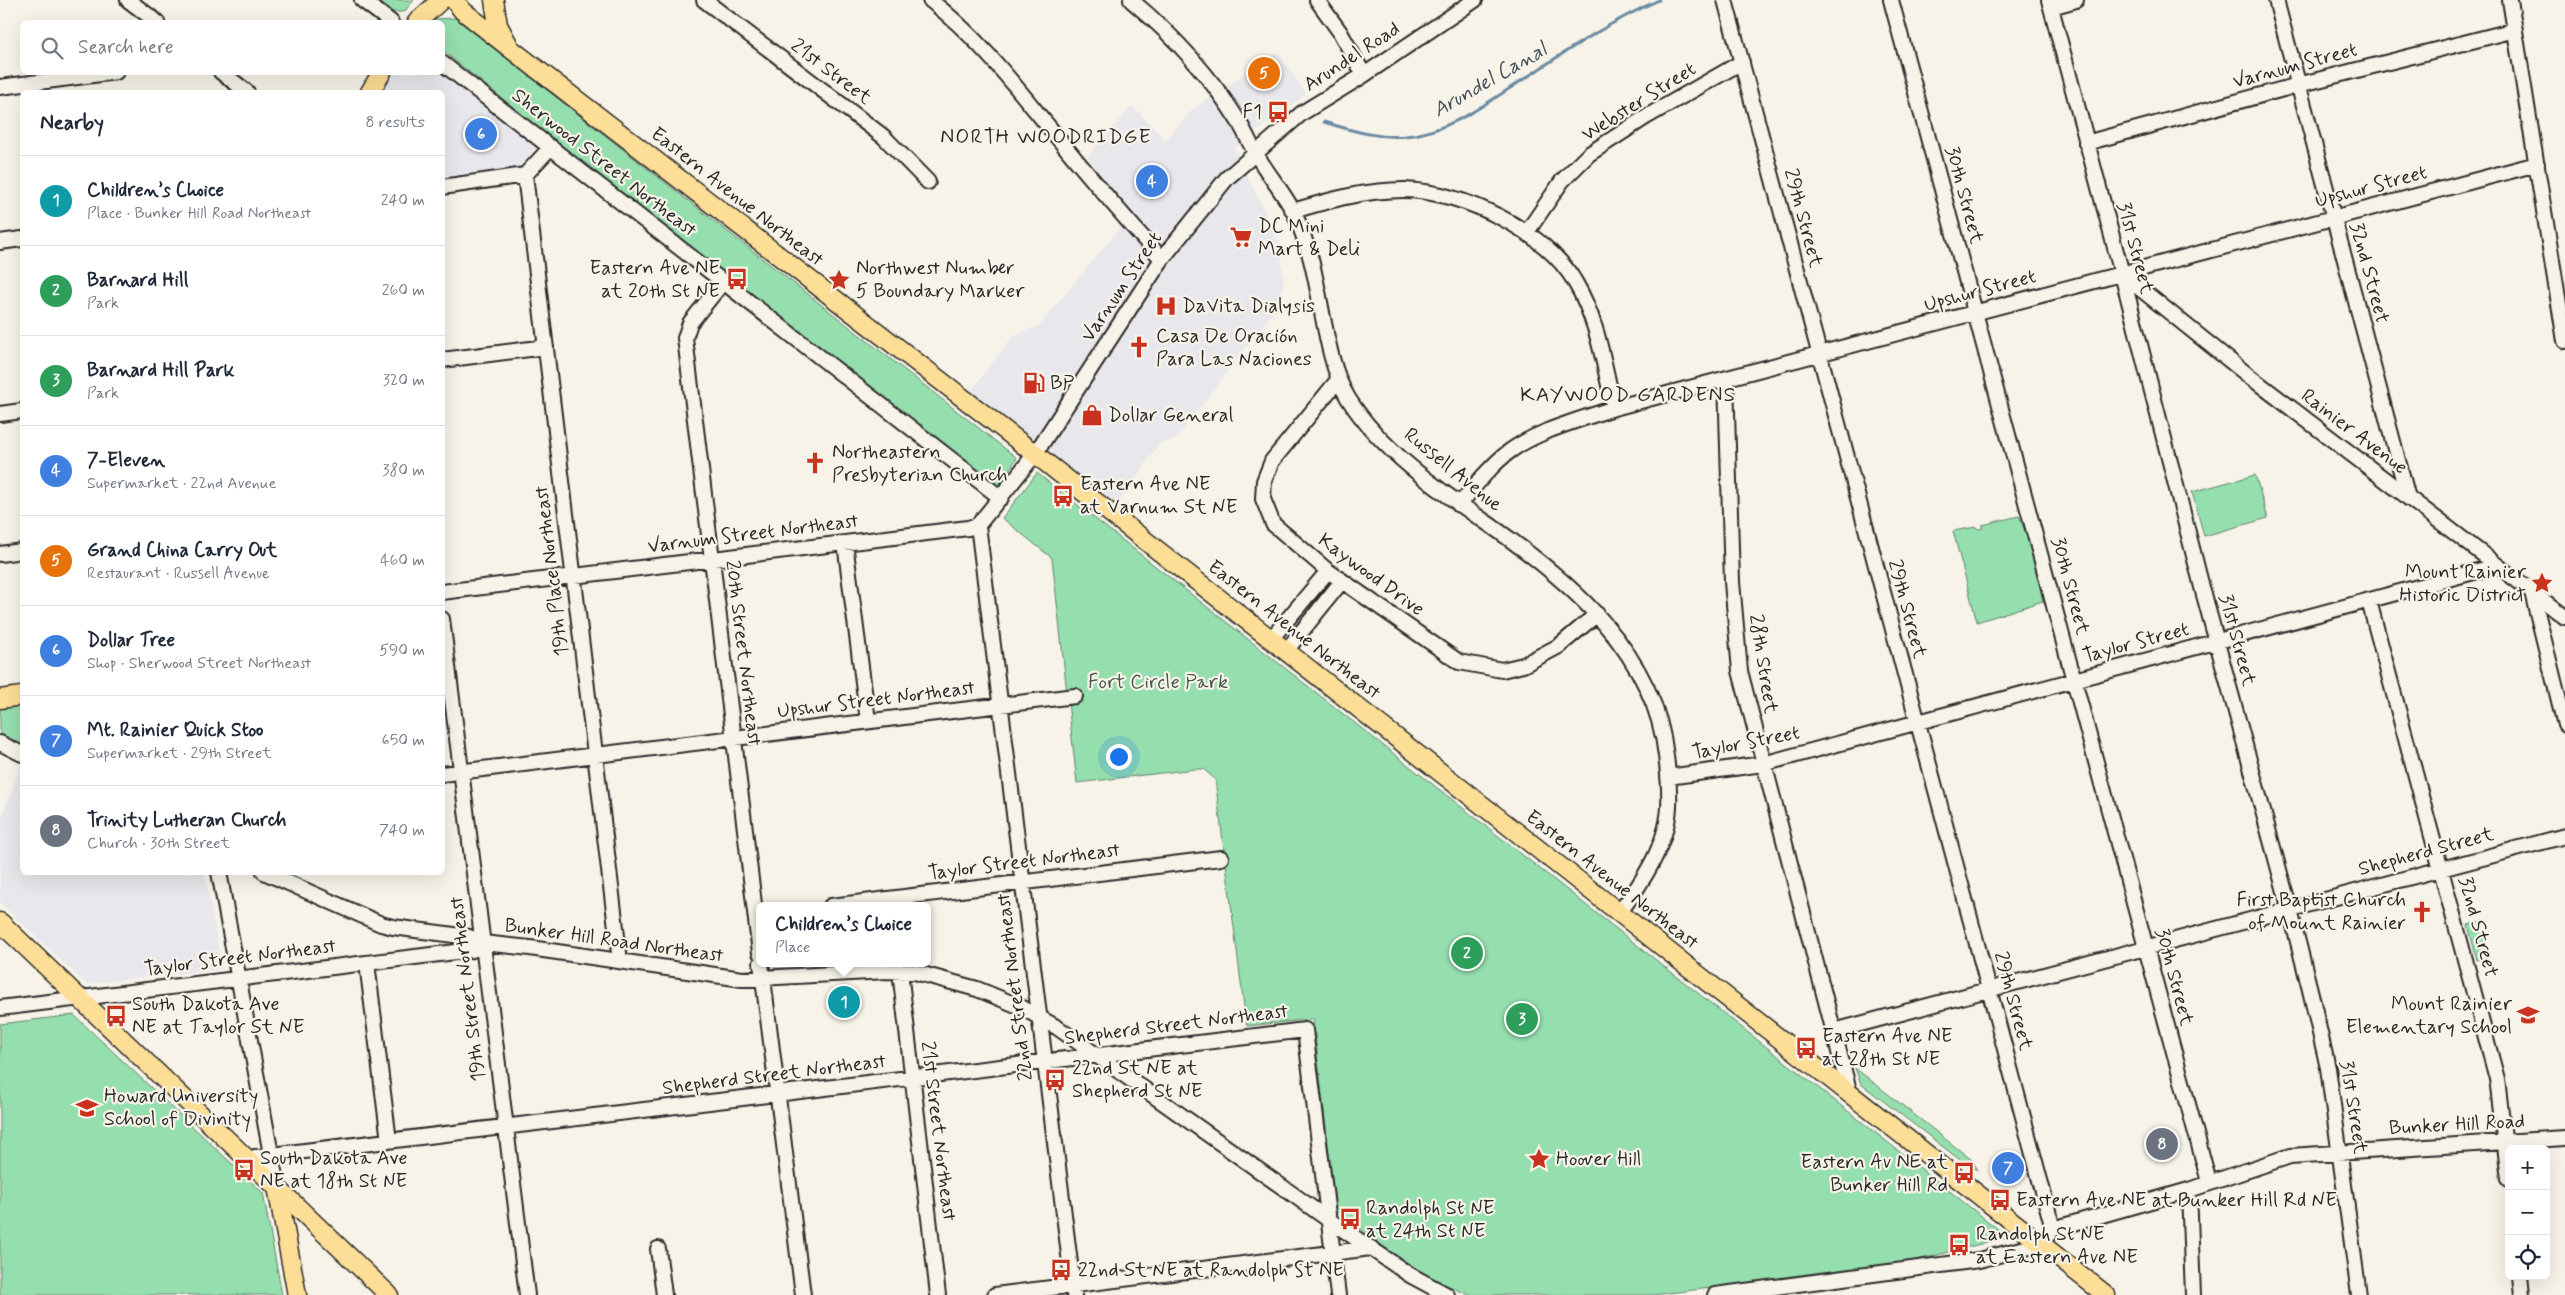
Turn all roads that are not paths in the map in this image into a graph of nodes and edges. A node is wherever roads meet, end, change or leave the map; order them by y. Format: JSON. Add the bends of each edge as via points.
{"nodes":[{"id":1,"x":128,"y":0,"type":"edge"},
{"id":2,"x":362,"y":0,"type":"edge"},
{"id":3,"x":441,"y":0,"type":"edge"},
{"id":4,"x":454,"y":0,"type":"edge"},
{"id":5,"x":494,"y":0,"type":"edge"},
{"id":6,"x":704,"y":0,"type":"edge"},
{"id":7,"x":930,"y":0,"type":"edge"},
{"id":8,"x":1130,"y":0,"type":"edge"},
{"id":9,"x":1317,"y":0,"type":"edge"},
{"id":10,"x":1475,"y":0,"type":"edge"},
{"id":11,"x":1725,"y":0,"type":"edge"},
{"id":12,"x":1891,"y":0,"type":"edge"},
{"id":13,"x":2076,"y":0,"type":"edge"},
{"id":14,"x":2276,"y":0,"type":"edge"},
{"id":15,"x":2510,"y":0,"type":"edge"},
{"id":16,"x":2050,"y":3,"type":"edge"},
{"id":17,"x":1457,"y":5,"type":"edge"},
{"id":18,"x":154,"y":20,"type":"edge"},
{"id":19,"x":388,"y":20,"type":"edge"},
{"id":20,"x":419,"y":20,"type":"edge"},
{"id":21,"x":2515,"y":30,"type":"junction"},
{"id":22,"x":511,"y":49,"type":"junction"},
{"id":23,"x":1742,"y":62,"type":"junction"},
{"id":24,"x":445,"y":65,"type":"edge"},
{"id":25,"x":93,"y":75,"type":"edge"},
{"id":26,"x":225,"y":75,"type":"edge"},
{"id":27,"x":380,"y":75,"type":"edge"},
{"id":28,"x":1364,"y":75,"type":"junction"},
{"id":29,"x":2298,"y":85,"type":"junction"},
{"id":30,"x":0,"y":87,"type":"edge"},
{"id":31,"x":244,"y":90,"type":"edge"},
{"id":32,"x":371,"y":90,"type":"edge"},
{"id":33,"x":2086,"y":143,"type":"junction"},
{"id":34,"x":551,"y":147,"type":"junction"},
{"id":35,"x":1255,"y":153,"type":"junction"},
{"id":36,"x":2536,"y":164,"type":"junction"},
{"id":37,"x":525,"y":175,"type":"junction"},
{"id":38,"x":928,"y":182,"type":"dead end"},
{"id":39,"x":445,"y":187,"type":"edge"},
{"id":40,"x":1294,"y":211,"type":"junction"},
{"id":41,"x":2334,"y":218,"type":"junction"},
{"id":42,"x":1527,"y":232,"type":"junction"},
{"id":43,"x":20,"y":239,"type":"edge"},
{"id":44,"x":0,"y":242,"type":"edge"},
{"id":45,"x":1162,"y":259,"type":"junction"},
{"id":46,"x":2560,"y":267,"type":"edge"},
{"id":47,"x":2122,"y":274,"type":"junction"},
{"id":48,"x":723,"y":282,"type":"junction"},
{"id":49,"x":1975,"y":313,"type":"junction"},
{"id":50,"x":2565,"y":340,"type":"edge"},
{"id":51,"x":546,"y":347,"type":"junction"},
{"id":52,"x":1818,"y":354,"type":"junction"},
{"id":53,"x":445,"y":360,"type":"edge"},
{"id":54,"x":1726,"y":378,"type":"junction"},
{"id":55,"x":1338,"y":380,"type":"junction"},
{"id":56,"x":1614,"y":408,"type":"junction"},
{"id":57,"x":20,"y":411,"type":"edge"},
{"id":58,"x":0,"y":414,"type":"edge"},
{"id":59,"x":1035,"y":454,"type":"junction"},
{"id":60,"x":1001,"y":498,"type":"junction"},
{"id":61,"x":2408,"y":498,"type":"junction"},
{"id":62,"x":1459,"y":505,"type":"junction"},
{"id":63,"x":978,"y":524,"type":"junction"},
{"id":64,"x":845,"y":543,"type":"junction"},
{"id":65,"x":20,"y":551,"type":"edge"},
{"id":66,"x":0,"y":554,"type":"edge"},
{"id":67,"x":712,"y":559,"type":"junction"},
{"id":68,"x":2496,"y":566,"type":"junction"},
{"id":69,"x":1328,"y":571,"type":"junction"},
{"id":70,"x":573,"y":576,"type":"junction"},
{"id":71,"x":1342,"y":581,"type":"junction"},
{"id":72,"x":445,"y":592,"type":"edge"},
{"id":73,"x":2532,"y":592,"type":"junction"},
{"id":74,"x":2369,"y":601,"type":"junction"},
{"id":75,"x":1597,"y":614,"type":"junction"},
{"id":76,"x":2565,"y":617,"type":"edge"},
{"id":77,"x":1271,"y":639,"type":"junction"},
{"id":78,"x":445,"y":642,"type":"edge"},
{"id":79,"x":2216,"y":642,"type":"junction"},
{"id":80,"x":1286,"y":651,"type":"junction"},
{"id":81,"x":2075,"y":680,"type":"junction"},
{"id":82,"x":20,"y":696,"type":"edge"},
{"id":83,"x":1075,"y":696,"type":"dead end"},
{"id":84,"x":0,"y":699,"type":"edge"},
{"id":85,"x":1000,"y":705,"type":"junction"},
{"id":86,"x":868,"y":721,"type":"junction"},
{"id":87,"x":1917,"y":723,"type":"junction"},
{"id":88,"x":2565,"y":725,"type":"edge"},
{"id":89,"x":734,"y":738,"type":"junction"},
{"id":90,"x":0,"y":743,"type":"edge"},
{"id":91,"x":20,"y":753,"type":"edge"},
{"id":92,"x":595,"y":755,"type":"junction"},
{"id":93,"x":1763,"y":764,"type":"junction"},
{"id":94,"x":462,"y":772,"type":"junction"},
{"id":95,"x":445,"y":774,"type":"edge"},
{"id":96,"x":1668,"y":777,"type":"junction"},
{"id":97,"x":2565,"y":836,"type":"edge"},
{"id":98,"x":1221,"y":858,"type":"dead end"},
{"id":99,"x":2442,"y":868,"type":"junction"},
{"id":100,"x":220,"y":875,"type":"edge"},
{"id":101,"x":271,"y":875,"type":"edge"},
{"id":102,"x":1023,"y":882,"type":"junction"},
{"id":103,"x":756,"y":902,"type":"edge"},
{"id":104,"x":863,"y":902,"type":"edge"},
{"id":105,"x":2290,"y":910,"type":"junction"},
{"id":106,"x":1619,"y":913,"type":"junction"},
{"id":107,"x":0,"y":922,"type":"edge"},
{"id":108,"x":421,"y":931,"type":"junction"},
{"id":109,"x":483,"y":944,"type":"junction"},
{"id":110,"x":2146,"y":948,"type":"junction"},
{"id":111,"x":426,"y":956,"type":"junction"},
{"id":112,"x":620,"y":961,"type":"junction"},
{"id":113,"x":367,"y":963,"type":"junction"},
{"id":114,"x":762,"y":967,"type":"edge"},
{"id":115,"x":900,"y":971,"type":"junction"},
{"id":116,"x":239,"y":978,"type":"junction"},
{"id":117,"x":764,"y":979,"type":"junction"},
{"id":118,"x":1989,"y":991,"type":"junction"},
{"id":119,"x":79,"y":998,"type":"junction"},
{"id":120,"x":0,"y":1008,"type":"edge"},
{"id":121,"x":1039,"y":1017,"type":"junction"},
{"id":122,"x":1834,"y":1031,"type":"junction"},
{"id":123,"x":1097,"y":1055,"type":"junction"},
{"id":124,"x":1045,"y":1062,"type":"junction"},
{"id":125,"x":911,"y":1078,"type":"junction"},
{"id":126,"x":778,"y":1094,"type":"junction"},
{"id":127,"x":1850,"y":1094,"type":"junction"},
{"id":128,"x":504,"y":1127,"type":"junction"},
{"id":129,"x":2565,"y":1138,"type":"edge"},
{"id":130,"x":389,"y":1141,"type":"junction"},
{"id":131,"x":2505,"y":1143,"type":"junction"},
{"id":132,"x":2340,"y":1151,"type":"junction"},
{"id":133,"x":271,"y":1155,"type":"junction"},
{"id":134,"x":249,"y":1160,"type":"junction"},
{"id":135,"x":2209,"y":1182,"type":"junction"},
{"id":136,"x":277,"y":1187,"type":"junction"},
{"id":137,"x":2190,"y":1190,"type":"junction"},
{"id":138,"x":1329,"y":1220,"type":"junction"},
{"id":139,"x":2053,"y":1229,"type":"junction"},
{"id":140,"x":2041,"y":1244,"type":"junction"},
{"id":141,"x":1371,"y":1248,"type":"junction"},
{"id":142,"x":658,"y":1249,"type":"dead end"},
{"id":143,"x":1333,"y":1253,"type":"junction"},
{"id":144,"x":2520,"y":1280,"type":"edge"},
{"id":145,"x":1073,"y":1290,"type":"edge"},
{"id":146,"x":297,"y":1295,"type":"edge"},
{"id":147,"x":390,"y":1295,"type":"edge"},
{"id":148,"x":526,"y":1295,"type":"edge"},
{"id":149,"x":664,"y":1295,"type":"edge"},
{"id":150,"x":803,"y":1295,"type":"edge"},
{"id":151,"x":938,"y":1295,"type":"edge"},
{"id":152,"x":995,"y":1295,"type":"edge"},
{"id":153,"x":1338,"y":1295,"type":"edge"},
{"id":154,"x":1447,"y":1295,"type":"edge"},
{"id":155,"x":1715,"y":1295,"type":"edge"},
{"id":156,"x":2106,"y":1295,"type":"edge"},
{"id":157,"x":2194,"y":1295,"type":"edge"},
{"id":158,"x":2359,"y":1295,"type":"edge"},
{"id":159,"x":2522,"y":1295,"type":"edge"}],
"edges":[{"from":1,"to":18,"type":"street"},
{"from":2,"to":19,"type":"street"},
{"from":3,"to":20,"type":"main road"},
{"from":4,"to":22,"type":"main road","name":"Eastern Avenue Northeast"},
{"from":5,"to":22,"type":"main road","via":[[498,25]]},
{"from":6,"to":38,"type":"street","name":"21st Street","via":[[884,138]]},
{"from":7,"to":45,"type":"street","via":[[985,49]]},
{"from":8,"to":35,"type":"street","name":"Russell Avenue","via":[[1164,28],[1198,65],[1239,123]]},
{"from":9,"to":28,"type":"street"},
{"from":10,"to":17,"type":"street","name":"Arundel Road"},
{"from":11,"to":23,"type":"street","name":"29th Street"},
{"from":12,"to":49,"type":"street","name":"30th Street"},
{"from":13,"to":16,"type":"street"},
{"from":14,"to":29,"type":"street","name":"32nd Street"},
{"from":15,"to":21,"type":"street"},
{"from":16,"to":33,"type":"street","name":"31st Street"},
{"from":17,"to":28,"type":"street","name":"Arundel Road"},
{"from":21,"to":29,"type":"street","name":"Varnum Street"},
{"from":21,"to":36,"type":"street"},
{"from":22,"to":59,"type":"main road","name":"Eastern Avenue Northeast"},
{"from":23,"to":42,"type":"street","name":"Webster Street","via":[[1589,154],[1562,181]]},
{"from":23,"to":52,"type":"street","name":"29th Street"},
{"from":24,"to":34,"type":"street","name":"Sherwood Street Northeast"},
{"from":25,"to":30,"type":"street"},
{"from":26,"to":31,"type":"street"},
{"from":27,"to":32,"type":"main road"},
{"from":28,"to":35,"type":"street","name":"Arundel Road","via":[[1302,113]]},
{"from":29,"to":33,"type":"street","name":"Varnum Street"},
{"from":29,"to":41,"type":"street","name":"32nd Street"},
{"from":33,"to":47,"type":"street","name":"31st Street"},
{"from":34,"to":37,"type":"street"},
{"from":34,"to":48,"type":"street","name":"Sherwood Street Northeast"},
{"from":35,"to":40,"type":"street","name":"Russell Avenue"},
{"from":35,"to":45,"type":"street","name":"Varnum Street","via":[[1227,178]]},
{"from":36,"to":41,"type":"street","name":"Upshur Street"},
{"from":36,"to":46,"type":"street"},
{"from":37,"to":39,"type":"street"},
{"from":37,"to":51,"type":"street","name":"19th Place Northeast"},
{"from":40,"to":42,"type":"street","via":[[1353,194],[1406,190],[1440,195]]},
{"from":40,"to":55,"type":"street","name":"Russell Avenue","via":[[1310,258]]},
{"from":41,"to":47,"type":"street","name":"Upshur Street"},
{"from":41,"to":61,"type":"street","name":"32nd Street"},
{"from":42,"to":56,"type":"street","via":[[1555,256],[1575,281],[1598,338]]},
{"from":43,"to":44,"type":"street"},
{"from":45,"to":59,"type":"street","name":"Varnum Street"},
{"from":46,"to":50,"type":"street"},
{"from":47,"to":49,"type":"street","name":"Upshur Street"},
{"from":47,"to":61,"type":"street","name":"Rainier Avenue","via":[[2248,376]]},
{"from":47,"to":79,"type":"street","name":"31st Street"},
{"from":48,"to":60,"type":"street","name":"Sherwood Street Northeast"},
{"from":48,"to":67,"type":"street","name":"20th Street Northeast","via":[[690,323],[685,338]]},
{"from":49,"to":52,"type":"street","name":"Upshur Street"},
{"from":49,"to":81,"type":"street","name":"30th Street"},
{"from":51,"to":53,"type":"street"},
{"from":51,"to":70,"type":"street","name":"19th Place Northeast"},
{"from":52,"to":54,"type":"street","name":"Upshur Street"},
{"from":52,"to":87,"type":"street","name":"29th Street"},
{"from":54,"to":56,"type":"street","name":"Upshur Street"},
{"from":54,"to":93,"type":"street","name":"28th Street","via":[[1736,640],[1746,699]]},
{"from":55,"to":62,"type":"street","name":"Russell Avenue","via":[[1366,422],[1404,461]]},
{"from":55,"to":69,"type":"street","name":"Kaywood Drive","via":[[1272,461],[1264,481],[1263,499],[1273,524]]},
{"from":56,"to":62,"type":"street","name":"Upshur Street","via":[[1528,440],[1488,471]]},
{"from":57,"to":58,"type":"street"},
{"from":59,"to":60,"type":"street"},
{"from":59,"to":77,"type":"main road","name":"Eastern Avenue Northeast"},
{"from":60,"to":63,"type":"street"},
{"from":61,"to":68,"type":"street","name":"Rainier Avenue"},
{"from":62,"to":75,"type":"street","name":"Russell Avenue","via":[[1554,575]]},
{"from":63,"to":64,"type":"street","name":"Varnum Street Northeast"},
{"from":63,"to":85,"type":"street","name":"22nd Street Northeast"},
{"from":64,"to":67,"type":"street","name":"Varnum Street Northeast"},
{"from":64,"to":86,"type":"street"},
{"from":65,"to":66,"type":"street"},
{"from":67,"to":70,"type":"street","name":"Varnum Street Northeast"},
{"from":67,"to":89,"type":"street","name":"20th Street Northeast"},
{"from":68,"to":73,"type":"street","name":"Rainier Avenue"},
{"from":68,"to":74,"type":"street","name":"Taylor Street"},
{"from":69,"to":71,"type":"street","name":"Kaywood Drive"},
{"from":69,"to":77,"type":"street"},
{"from":70,"to":72,"type":"street","name":"Varnum Street Northeast"},
{"from":70,"to":92,"type":"street","name":"19th Place Northeast"},
{"from":71,"to":75,"type":"street","name":"Kaywood Drive","via":[[1459,662],[1480,668],[1502,670],[1523,665],[1559,646]]},
{"from":71,"to":80,"type":"street"},
{"from":73,"to":76,"type":"street","name":"Rainier Avenue"},
{"from":73,"to":88,"type":"street"},
{"from":74,"to":79,"type":"street","name":"Taylor Street"},
{"from":74,"to":99,"type":"street","name":"32nd Street"},
{"from":75,"to":96,"type":"street","name":"Russell Avenue","via":[[1618,637],[1645,684],[1664,737]]},
{"from":77,"to":80,"type":"main road","name":"Eastern Avenue Northeast"},
{"from":78,"to":94,"type":"street","name":"19th Street Northeast"},
{"from":79,"to":81,"type":"street","name":"Taylor Street"},
{"from":79,"to":105,"type":"street","name":"31st Street"},
{"from":80,"to":106,"type":"main road","name":"Eastern Avenue Northeast"},
{"from":81,"to":87,"type":"street","name":"Taylor Street"},
{"from":81,"to":110,"type":"street","name":"30th Street"},
{"from":82,"to":84,"type":"main road"},
{"from":83,"to":85,"type":"street","name":"Upshur Street Northeast"},
{"from":85,"to":86,"type":"street","name":"Upshur Street Northeast"},
{"from":85,"to":102,"type":"street","name":"22nd Street Northeast"},
{"from":86,"to":89,"type":"street","name":"Upshur Street Northeast"},
{"from":87,"to":93,"type":"street","name":"Taylor Street"},
{"from":87,"to":118,"type":"street","name":"29th Street"},
{"from":89,"to":92,"type":"street","name":"Upshur Street Northeast"},
{"from":89,"to":103,"type":"street","name":"20th Street Northeast"},
{"from":90,"to":91,"type":"street"},
{"from":92,"to":94,"type":"street","name":"Upshur Street Northeast"},
{"from":92,"to":112,"type":"street","name":"19th Place Northeast"},
{"from":93,"to":96,"type":"street","name":"Taylor Street"},
{"from":93,"to":122,"type":"street","name":"28th Street"},
{"from":94,"to":95,"type":"street","name":"Upshur Street Northeast"},
{"from":94,"to":109,"type":"street","name":"19th Street Northeast"},
{"from":96,"to":106,"type":"street","name":"Russell Avenue","via":[[1669,808],[1658,849]]},
{"from":97,"to":99,"type":"street","name":"Shepherd Street"},
{"from":98,"to":102,"type":"street","name":"Taylor Street Northeast"},
{"from":99,"to":105,"type":"street","name":"Shepherd Street"},
{"from":99,"to":131,"type":"street","name":"32nd Street","via":[[2497,1079]]},
{"from":100,"to":116,"type":"street"},
{"from":101,"to":108,"type":"street","name":"Bunker Hill Road Northeast","via":[[381,924]]},
{"from":102,"to":104,"type":"street","name":"Taylor Street Northeast"},
{"from":102,"to":121,"type":"street","name":"22nd Street Northeast"},
{"from":105,"to":110,"type":"street","name":"Shepherd Street"},
{"from":105,"to":132,"type":"street","name":"31st Street","via":[[2328,1068]]},
{"from":106,"to":127,"type":"main road","name":"Eastern Avenue Northeast"},
{"from":107,"to":119,"type":"main road"},
{"from":108,"to":109,"type":"street","name":"Bunker Hill Road Northeast","via":[[468,937]]},
{"from":108,"to":111,"type":"street","via":[[430,945]]},
{"from":109,"to":111,"type":"street","name":"Taylor Street Northeast","via":[[472,950]]},
{"from":109,"to":112,"type":"street","name":"Bunker Hill Road Northeast"},
{"from":109,"to":128,"type":"street","name":"19th Street Northeast"},
{"from":110,"to":118,"type":"street","name":"Shepherd Street"},
{"from":110,"to":135,"type":"street","name":"30th Street"},
{"from":111,"to":113,"type":"street","name":"Taylor Street Northeast"},
{"from":112,"to":117,"type":"street","name":"Bunker Hill Road Northeast","via":[[719,977]]},
{"from":113,"to":116,"type":"street","name":"Taylor Street Northeast"},
{"from":113,"to":130,"type":"street"},
{"from":114,"to":117,"type":"street"},
{"from":115,"to":117,"type":"street","name":"Bunker Hill Road Northeast"},
{"from":115,"to":121,"type":"street","name":"Bunker Hill Road Northeast","via":[[927,974],[963,984]]},
{"from":115,"to":125,"type":"street","name":"21st Street Northeast"},
{"from":116,"to":119,"type":"street","name":"Taylor Street Northeast"},
{"from":116,"to":133,"type":"street"},
{"from":117,"to":126,"type":"street"},
{"from":118,"to":122,"type":"street","name":"Shepherd Street"},
{"from":118,"to":139,"type":"street","name":"29th Street"},
{"from":119,"to":120,"type":"street","name":"Taylor Street Northeast"},
{"from":119,"to":134,"type":"main road"},
{"from":121,"to":123,"type":"street","name":"Bunker Hill Road Northeast"},
{"from":121,"to":124,"type":"street","name":"22nd Street Northeast"},
{"from":122,"to":127,"type":"street","name":"28th Street"},
{"from":123,"to":124,"type":"street","name":"Shepherd Street Northeast"},
{"from":123,"to":138,"type":"street","name":"Bunker Hill Road Northeast"},
{"from":123,"to":138,"type":"street","name":"Shepherd Street Northeast","via":[[1305,1030]]},
{"from":124,"to":125,"type":"street","name":"Shepherd Street Northeast"},
{"from":124,"to":145,"type":"street","name":"22nd Street Northeast"},
{"from":125,"to":126,"type":"street","name":"Shepherd Street Northeast"},
{"from":125,"to":151,"type":"street","name":"21st Street Northeast"},
{"from":126,"to":128,"type":"street","name":"Shepherd Street Northeast"},
{"from":126,"to":150,"type":"street"},
{"from":127,"to":140,"type":"main road","name":"Eastern Avenue Northeast"},
{"from":128,"to":130,"type":"street","name":"Shepherd Street Northeast"},
{"from":128,"to":148,"type":"street","name":"19th Street Northeast"},
{"from":129,"to":131,"type":"street","name":"Bunker Hill Road"},
{"from":130,"to":133,"type":"street","name":"Shepherd Street Northeast"},
{"from":131,"to":132,"type":"street","name":"Bunker Hill Road"},
{"from":132,"to":135,"type":"street","name":"Bunker Hill Road","via":[[2290,1156]]},
{"from":132,"to":158,"type":"street","name":"31st Street"},
{"from":133,"to":134,"type":"street","name":"Shepherd Street Northeast"},
{"from":133,"to":136,"type":"street"},
{"from":134,"to":136,"type":"main road"},
{"from":135,"to":137,"type":"street","name":"Bunker Hill Road"},
{"from":136,"to":146,"type":"main road"},
{"from":136,"to":147,"type":"main road"},
{"from":137,"to":139,"type":"street","name":"Bunker Hill Road"},
{"from":137,"to":157,"type":"street"},
{"from":138,"to":141,"type":"street","name":"Bunker Hill Road Northeast"},
{"from":138,"to":143,"type":"street"},
{"from":139,"to":140,"type":"street"},
{"from":140,"to":155,"type":"street","via":[[1950,1266]]},
{"from":140,"to":156,"type":"main road","name":"Eastern Avenue Northeast"},
{"from":141,"to":143,"type":"street"},
{"from":141,"to":154,"type":"street","name":"Bunker Hill Road Northeast"},
{"from":142,"to":149,"type":"street"},
{"from":143,"to":145,"type":"street"},
{"from":143,"to":153,"type":"street"},
{"from":144,"to":159,"type":"street"},
{"from":145,"to":152,"type":"street"}]}
